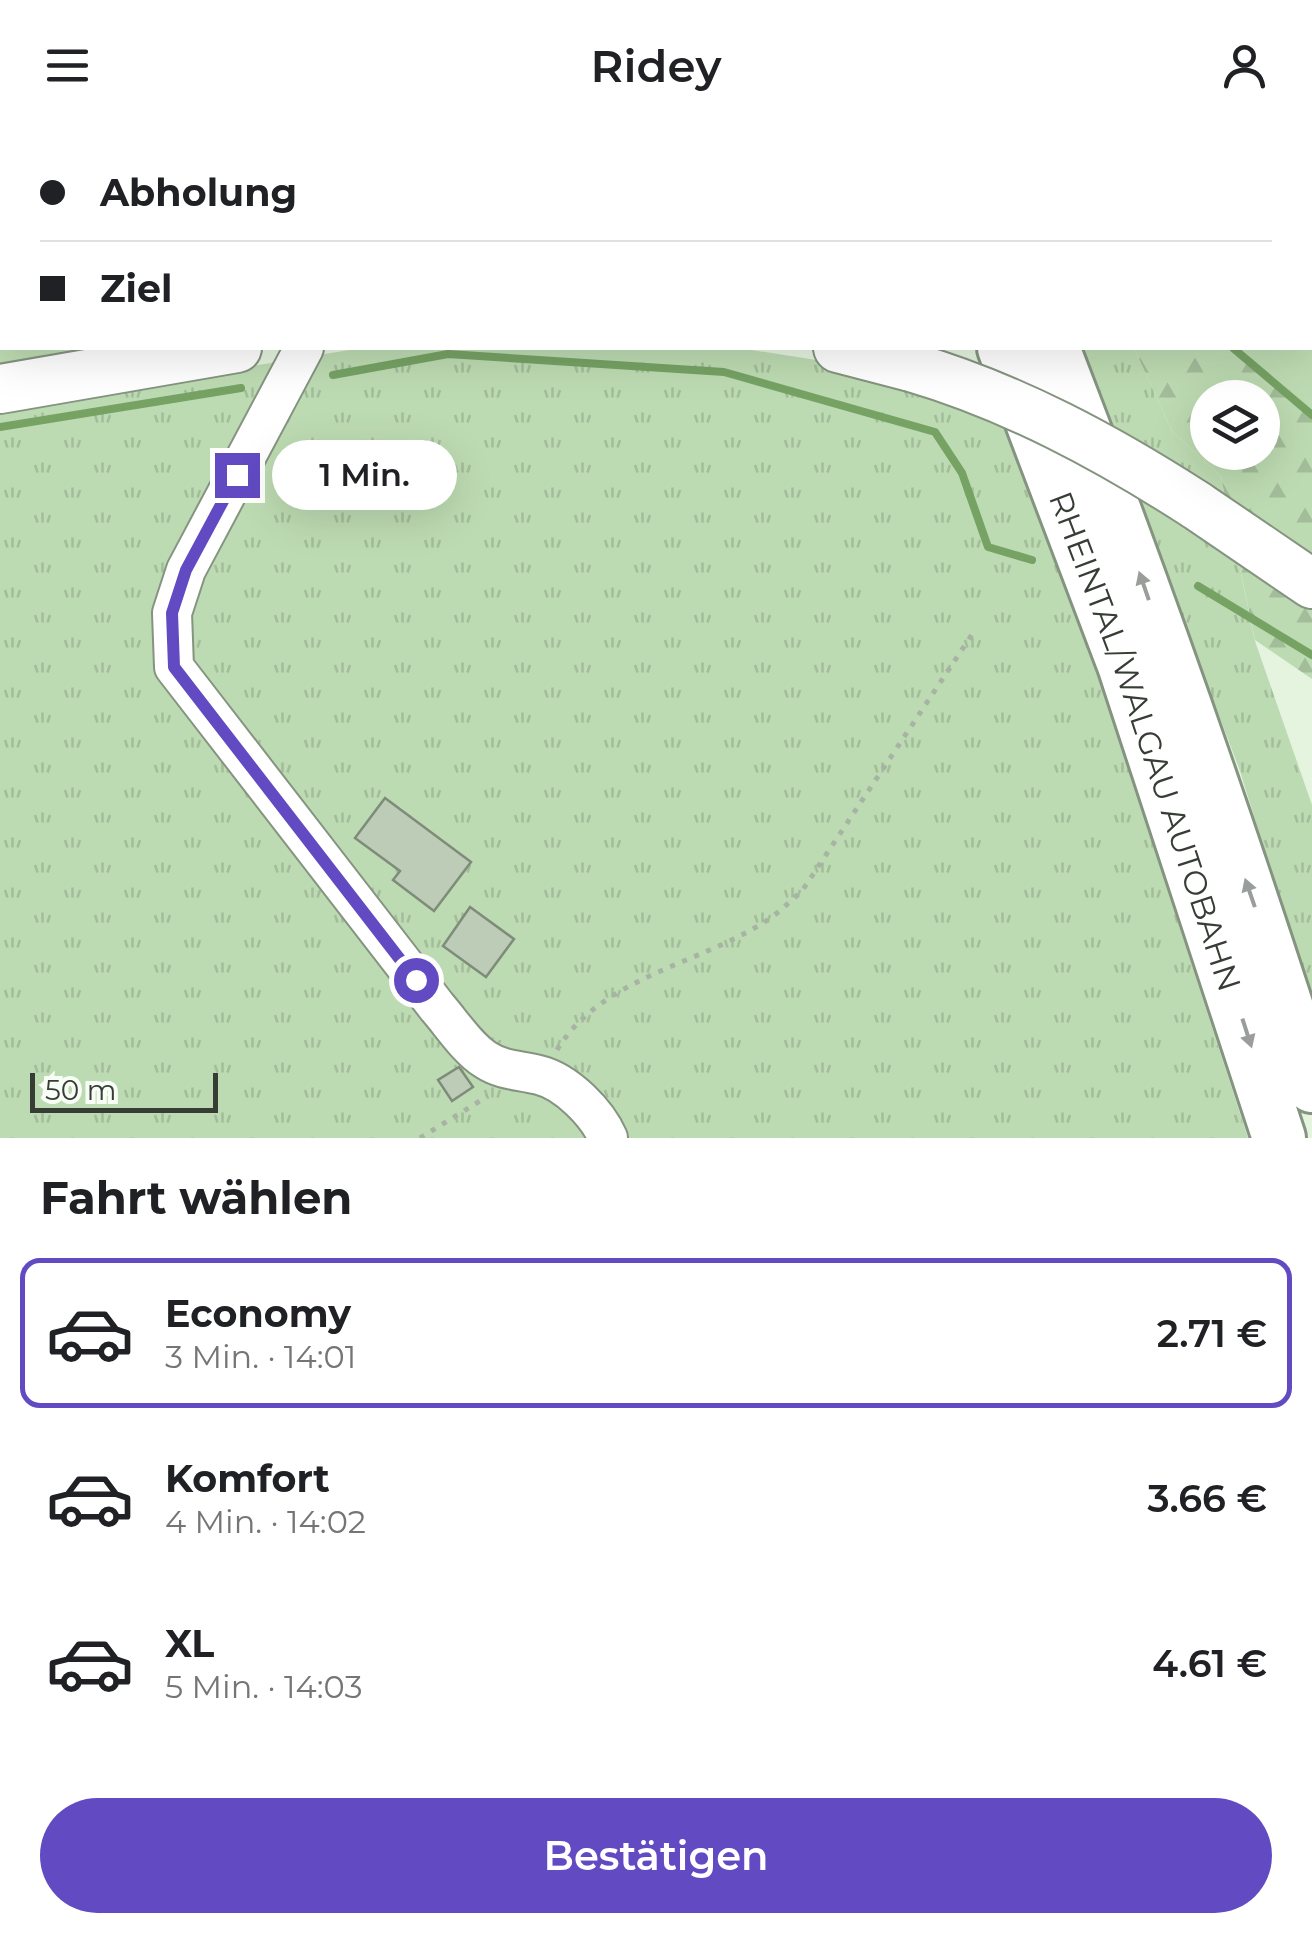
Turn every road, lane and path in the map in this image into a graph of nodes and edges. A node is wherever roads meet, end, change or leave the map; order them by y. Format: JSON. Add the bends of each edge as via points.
{"nodes":[{"id":1,"x":226,"y":350,"type":"edge"},
{"id":2,"x":303,"y":350,"type":"edge"},
{"id":3,"x":846,"y":350,"type":"edge"},
{"id":4,"x":1005,"y":350,"type":"edge"},
{"id":5,"x":1054,"y":350,"type":"edge"},
{"id":6,"x":0,"y":390,"type":"edge"},
{"id":7,"x":1312,"y":584,"type":"edge"},
{"id":8,"x":973,"y":633,"type":"dead end"},
{"id":9,"x":533,"y":1074,"type":"junction"},
{"id":10,"x":1312,"y":1086,"type":"edge"},
{"id":11,"x":420,"y":1138,"type":"edge"},
{"id":12,"x":608,"y":1138,"type":"edge"},
{"id":13,"x":1280,"y":1138,"type":"edge"}],
"edges":[{"from":1,"to":6,"type":"main road"},
{"from":2,"to":9,"type":"street","via":[[186,570],[172,613],[174,667],[437,1007],[482,1058]]},
{"from":3,"to":7,"type":"main road","bridge":true,"via":[[968,384],[1114,452]]},
{"from":4,"to":13,"type":"highway","name":"RHEINTAL/WALGAU AUTOBAHN","one_way":true,"via":[[1124,665]]},
{"from":10,"to":5,"type":"highway","name":"RHEINTAL/WALGAU AUTOBAHN","one_way":true,"via":[[1133,554]]},
{"from":8,"to":9,"type":"path","via":[[802,891],[766,921],[600,1002]]},
{"from":9,"to":11,"type":"path"},
{"from":9,"to":12,"type":"street","via":[[568,1090]]}]}
